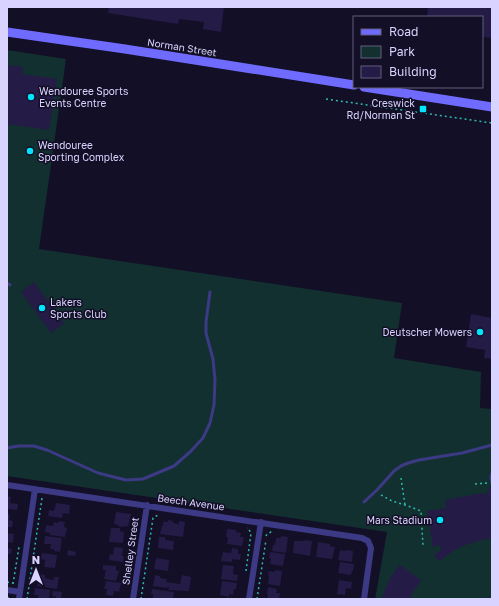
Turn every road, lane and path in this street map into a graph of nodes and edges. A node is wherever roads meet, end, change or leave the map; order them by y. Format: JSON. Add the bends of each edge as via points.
{"nodes":[{"id":1,"x":7,"y":32,"type":"edge"},
{"id":2,"x":353,"y":85,"type":"edge"},
{"id":3,"x":370,"y":88,"type":"edge"},
{"id":4,"x":326,"y":99,"type":"dead end"},
{"id":5,"x":492,"y":107,"type":"edge"},
{"id":6,"x":492,"y":122,"type":"edge"},
{"id":7,"x":210,"y":292,"type":"dead end"},
{"id":8,"x":492,"y":446,"type":"edge"},
{"id":9,"x":7,"y":448,"type":"edge"},
{"id":10,"x":492,"y":473,"type":"edge"},
{"id":11,"x":401,"y":478,"type":"dead end"},
{"id":12,"x":485,"y":483,"type":"dead end"},
{"id":13,"x":492,"y":483,"type":"edge"},
{"id":14,"x":7,"y":484,"type":"edge"},
{"id":15,"x":475,"y":484,"type":"dead end"},
{"id":16,"x":35,"y":489,"type":"junction"},
{"id":17,"x":381,"y":495,"type":"dead end"},
{"id":18,"x":42,"y":498,"type":"dead end"},
{"id":19,"x":364,"y":502,"type":"dead end"},
{"id":20,"x":147,"y":505,"type":"junction"},
{"id":21,"x":405,"y":505,"type":"junction"},
{"id":22,"x":158,"y":514,"type":"dead end"},
{"id":23,"x":261,"y":522,"type":"junction"},
{"id":24,"x":252,"y":533,"type":"dead end"},
{"id":25,"x":279,"y":533,"type":"dead end"},
{"id":26,"x":423,"y":546,"type":"dead end"},
{"id":27,"x":245,"y":577,"type":"dead end"},
{"id":28,"x":7,"y":582,"type":"edge"},
{"id":29,"x":13,"y":583,"type":"dead end"},
{"id":30,"x":7,"y":590,"type":"edge"},
{"id":31,"x":20,"y":592,"type":"junction"},
{"id":32,"x":7,"y":598,"type":"edge"},
{"id":33,"x":11,"y":599,"type":"edge"},
{"id":34,"x":19,"y":599,"type":"edge"},
{"id":35,"x":27,"y":599,"type":"edge"},
{"id":36,"x":133,"y":599,"type":"edge"},
{"id":37,"x":141,"y":599,"type":"edge"},
{"id":38,"x":249,"y":599,"type":"edge"},
{"id":39,"x":257,"y":599,"type":"edge"},
{"id":40,"x":364,"y":599,"type":"edge"}],
"edges":[{"from":1,"to":2,"type":"main road","name":"Norman Street"},
{"from":3,"to":5,"type":"main road"},
{"from":4,"to":6,"type":"path"},
{"from":7,"to":9,"type":"lane","via":[[206,333],[213,359],[214,405],[203,438],[174,466],[143,479],[126,480],[98,472],[34,446]]},
{"from":8,"to":19,"type":"lane","via":[[404,464]]},
{"from":10,"to":13,"type":"lane"},
{"from":11,"to":21,"type":"path"},
{"from":12,"to":15,"type":"path"},
{"from":14,"to":16,"type":"street","name":"Beech Avenue"},
{"from":16,"to":20,"type":"street","name":"Beech Avenue"},
{"from":16,"to":31,"type":"street"},
{"from":17,"to":21,"type":"path"},
{"from":18,"to":35,"type":"path"},
{"from":20,"to":23,"type":"street","name":"Beech Avenue"},
{"from":20,"to":36,"type":"street","name":"Shelley Street"},
{"from":21,"to":26,"type":"path","via":[[422,512]]},
{"from":22,"to":37,"type":"path","via":[[153,518]]},
{"from":23,"to":38,"type":"street"},
{"from":23,"to":40,"type":"street","name":"Beech Avenue","via":[[366,539],[370,542],[371,551]]},
{"from":24,"to":27,"type":"path"},
{"from":25,"to":39,"type":"path","via":[[267,534]]},
{"from":28,"to":29,"type":"path"},
{"from":30,"to":31,"type":"street"},
{"from":31,"to":34,"type":"street"},
{"from":32,"to":33,"type":"path"}]}
